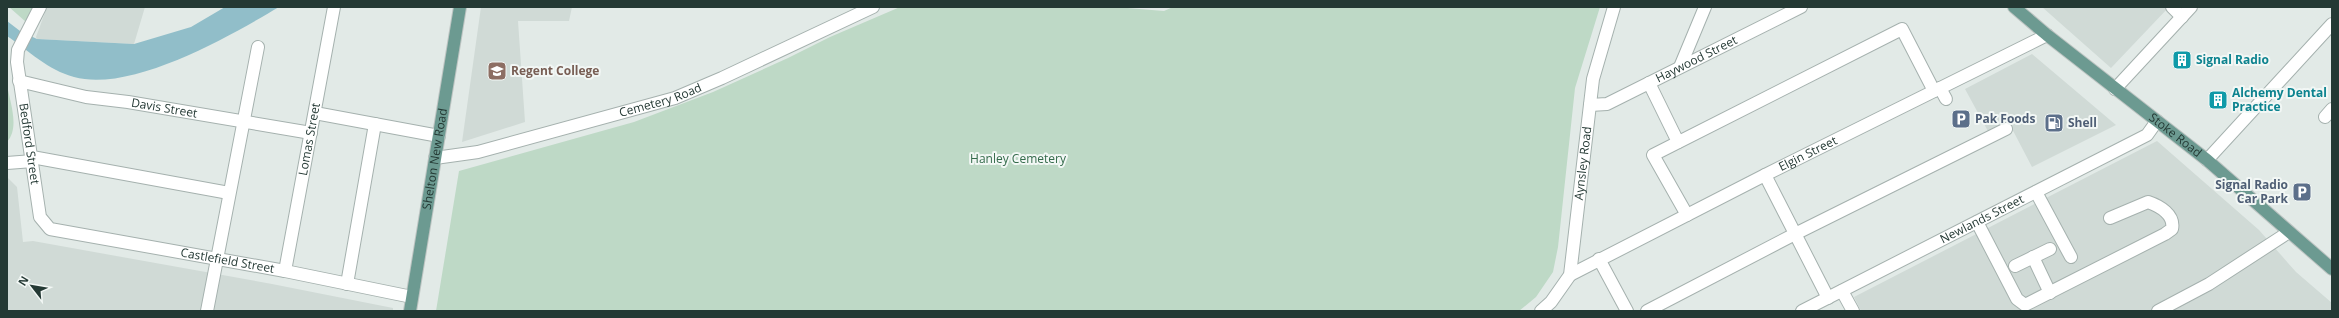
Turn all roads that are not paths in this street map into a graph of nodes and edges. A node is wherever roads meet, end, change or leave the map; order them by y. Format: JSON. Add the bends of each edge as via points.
{"nodes":[{"id":1,"x":40,"y":7,"type":"edge"},
{"id":2,"x":334,"y":7,"type":"edge"},
{"id":3,"x":460,"y":7,"type":"edge"},
{"id":4,"x":873,"y":7,"type":"edge"},
{"id":5,"x":1614,"y":7,"type":"edge"},
{"id":6,"x":1705,"y":7,"type":"edge"},
{"id":7,"x":1801,"y":7,"type":"edge"},
{"id":8,"x":2014,"y":7,"type":"edge"},
{"id":9,"x":2172,"y":7,"type":"edge"},
{"id":10,"x":2191,"y":7,"type":"edge"},
{"id":11,"x":2182,"y":17,"type":"junction"},
{"id":12,"x":2332,"y":24,"type":"edge"},
{"id":13,"x":2047,"y":35,"type":"junction"},
{"id":14,"x":258,"y":46,"type":"dead end"},
{"id":15,"x":1680,"y":68,"type":"junction"},
{"id":16,"x":18,"y":71,"type":"junction"},
{"id":17,"x":1649,"y":83,"type":"junction"},
{"id":18,"x":2115,"y":89,"type":"junction"},
{"id":19,"x":1937,"y":90,"type":"junction"},
{"id":20,"x":1946,"y":99,"type":"dead end"},
{"id":21,"x":1590,"y":105,"type":"junction"},
{"id":22,"x":315,"y":112,"type":"junction"},
{"id":23,"x":243,"y":121,"type":"junction"},
{"id":24,"x":2157,"y":122,"type":"junction"},
{"id":25,"x":376,"y":124,"type":"junction"},
{"id":26,"x":2006,"y":129,"type":"dead end"},
{"id":27,"x":311,"y":133,"type":"junction"},
{"id":28,"x":439,"y":136,"type":"junction"},
{"id":29,"x":1678,"y":142,"type":"junction"},
{"id":30,"x":435,"y":158,"type":"junction"},
{"id":31,"x":32,"y":159,"type":"junction"},
{"id":32,"x":2207,"y":160,"type":"junction"},
{"id":33,"x":7,"y":163,"type":"edge"},
{"id":34,"x":1765,"y":175,"type":"junction"},
{"id":35,"x":2036,"y":192,"type":"junction"},
{"id":36,"x":229,"y":194,"type":"junction"},
{"id":37,"x":1687,"y":215,"type":"junction"},
{"id":38,"x":2110,"y":218,"type":"dead end"},
{"id":39,"x":1977,"y":222,"type":"junction"},
{"id":40,"x":44,"y":224,"type":"joint"},
{"id":41,"x":2289,"y":232,"type":"junction"},
{"id":42,"x":1795,"y":234,"type":"junction"},
{"id":43,"x":2050,"y":250,"type":"dead end"},
{"id":44,"x":2033,"y":257,"type":"junction"},
{"id":45,"x":2071,"y":257,"type":"dead end"},
{"id":46,"x":1599,"y":259,"type":"junction"},
{"id":47,"x":218,"y":260,"type":"junction"},
{"id":48,"x":2015,"y":266,"type":"dead end"},
{"id":49,"x":2332,"y":269,"type":"edge"},
{"id":50,"x":285,"y":271,"type":"junction"},
{"id":51,"x":1570,"y":275,"type":"junction"},
{"id":52,"x":347,"y":284,"type":"junction"},
{"id":53,"x":1842,"y":291,"type":"junction"},
{"id":54,"x":2050,"y":293,"type":"junction"},
{"id":55,"x":412,"y":297,"type":"junction"},
{"id":56,"x":1828,"y":298,"type":"junction"},
{"id":57,"x":207,"y":311,"type":"edge"},
{"id":58,"x":410,"y":311,"type":"edge"},
{"id":59,"x":1542,"y":311,"type":"edge"},
{"id":60,"x":1627,"y":311,"type":"edge"},
{"id":61,"x":1648,"y":311,"type":"edge"},
{"id":62,"x":1802,"y":311,"type":"edge"},
{"id":63,"x":1853,"y":311,"type":"edge"},
{"id":64,"x":2158,"y":311,"type":"edge"}],
"edges":[{"from":1,"to":16,"type":"street","via":[[18,50]]},
{"from":2,"to":22,"type":"street","name":"Lomas Street"},
{"from":3,"to":28,"type":"main road","name":"Shelton New Road"},
{"from":4,"to":30,"type":"street","name":"Cemetery Road","via":[[675,98],[478,152]]},
{"from":5,"to":21,"type":"street","name":"Aynsley Road","via":[[1593,80]]},
{"from":6,"to":15,"type":"street"},
{"from":7,"to":15,"type":"street","name":"Haywood Street"},
{"from":8,"to":13,"type":"main road","name":"Stoke Road"},
{"from":9,"to":11,"type":"street"},
{"from":10,"to":11,"type":"street"},
{"from":11,"to":18,"type":"street"},
{"from":12,"to":32,"type":"street"},
{"from":13,"to":18,"type":"main road","name":"Stoke Road"},
{"from":13,"to":19,"type":"street","name":"Elgin Street"},
{"from":14,"to":23,"type":"street"},
{"from":15,"to":17,"type":"street","name":"Haywood Street"},
{"from":16,"to":23,"type":"street","name":"Davis Street","via":[[86,97]]},
{"from":16,"to":31,"type":"street","name":"Bedford Street"},
{"from":17,"to":21,"type":"street","name":"Haywood Street","via":[[1607,104]]},
{"from":17,"to":29,"type":"street"},
{"from":18,"to":24,"type":"main road","name":"Stoke Road"},
{"from":19,"to":20,"type":"street"},
{"from":19,"to":29,"type":"street","via":[[1902,29]]},
{"from":19,"to":34,"type":"street","name":"Elgin Street"},
{"from":21,"to":51,"type":"street","name":"Aynsley Road"},
{"from":22,"to":25,"type":"street"},
{"from":22,"to":27,"type":"street","name":"Lomas Street"},
{"from":23,"to":27,"type":"street","name":"Davis Street"},
{"from":23,"to":36,"type":"street"},
{"from":24,"to":32,"type":"main road","name":"Stoke Road"},
{"from":24,"to":35,"type":"street","name":"Newlands Street","via":[[2147,135]]},
{"from":25,"to":28,"type":"street"},
{"from":25,"to":52,"type":"street"},
{"from":26,"to":42,"type":"street"},
{"from":27,"to":50,"type":"street","name":"Lomas Street"},
{"from":28,"to":30,"type":"main road","name":"Shelton New Road"},
{"from":29,"to":37,"type":"street","via":[[1653,155]]},
{"from":30,"to":55,"type":"main road","name":"Shelton New Road"},
{"from":31,"to":33,"type":"street"},
{"from":31,"to":36,"type":"street"},
{"from":31,"to":40,"type":"street","name":"Bedford Street","via":[[40,217]]},
{"from":32,"to":41,"type":"main road","name":"Stoke Road"},
{"from":34,"to":37,"type":"street","name":"Elgin Street"},
{"from":34,"to":42,"type":"street"},
{"from":35,"to":39,"type":"street","name":"Newlands Street"},
{"from":35,"to":45,"type":"street"},
{"from":36,"to":47,"type":"street"},
{"from":37,"to":46,"type":"street","name":"Elgin Street"},
{"from":38,"to":54,"type":"street","via":[[2148,202],[2162,209],[2171,217],[2173,223],[2172,229],[2165,234]]},
{"from":39,"to":53,"type":"street","name":"Newlands Street"},
{"from":39,"to":54,"type":"street","via":[[2020,303],[2025,305]]},
{"from":40,"to":47,"type":"street","name":"Castlefield Street","via":[[50,229]]},
{"from":41,"to":49,"type":"main road","name":"Stoke Road"},
{"from":41,"to":64,"type":"street","via":[[2209,284]]},
{"from":42,"to":56,"type":"street"},
{"from":42,"to":61,"type":"street"},
{"from":43,"to":44,"type":"street"},
{"from":44,"to":48,"type":"street"},
{"from":44,"to":54,"type":"street"},
{"from":46,"to":51,"type":"street","name":"Elgin Street"},
{"from":46,"to":60,"type":"street"},
{"from":47,"to":50,"type":"street","name":"Castlefield Street"},
{"from":47,"to":57,"type":"street"},
{"from":50,"to":52,"type":"street","name":"Castlefield Street"},
{"from":51,"to":59,"type":"street","name":"Aynsley Road"},
{"from":52,"to":55,"type":"street","name":"Castlefield Street"},
{"from":53,"to":56,"type":"street","name":"Newlands Street"},
{"from":53,"to":63,"type":"street"},
{"from":55,"to":58,"type":"main road","name":"Shelton New Road"},
{"from":56,"to":62,"type":"street","name":"Newlands Street"}]}
